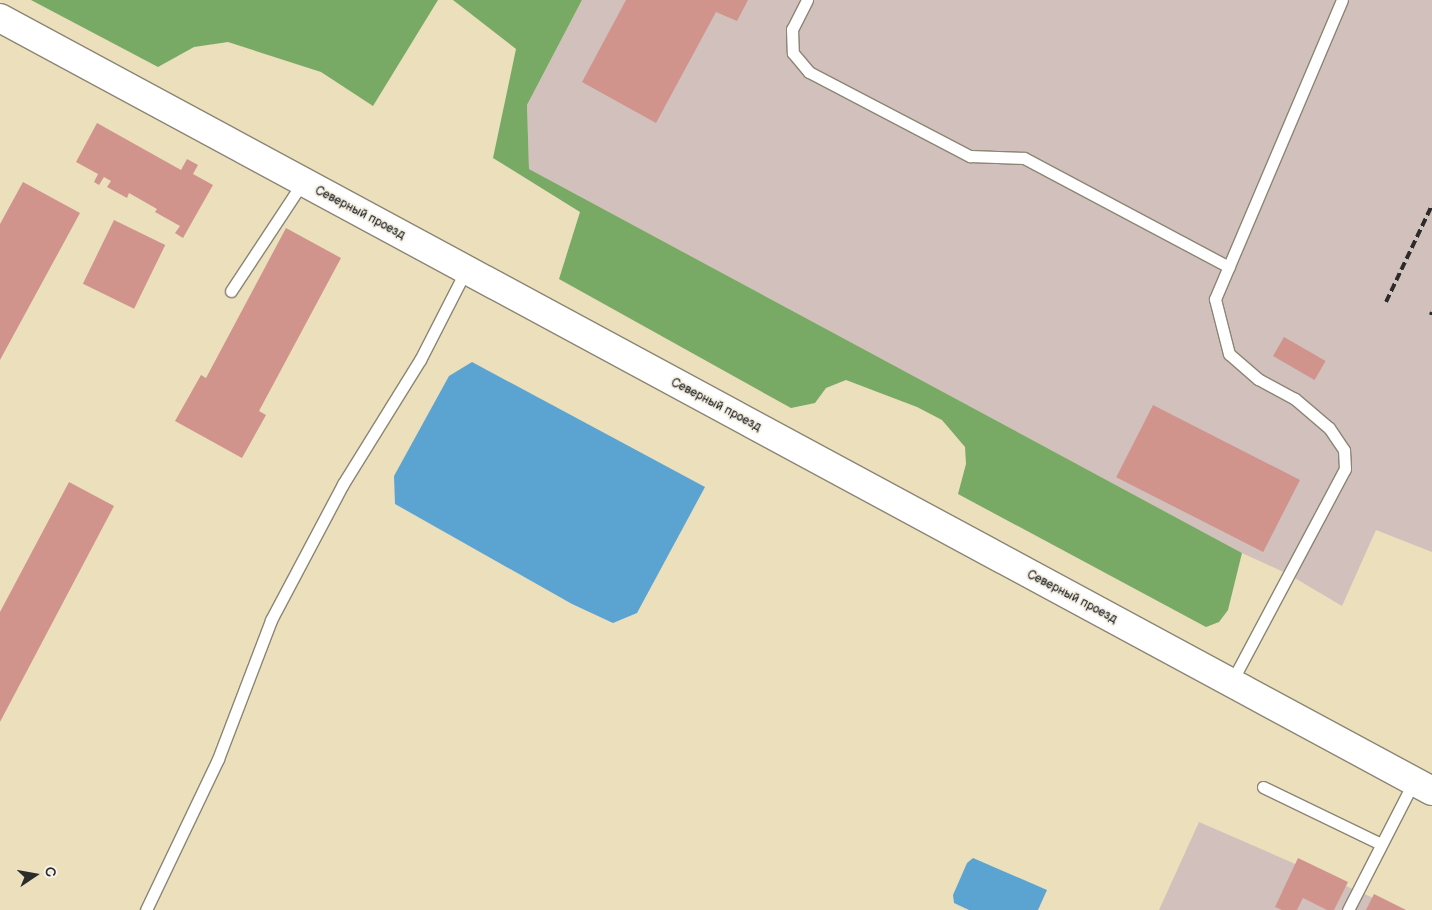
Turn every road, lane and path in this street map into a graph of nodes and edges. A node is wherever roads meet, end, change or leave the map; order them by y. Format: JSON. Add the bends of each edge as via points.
{"nodes":[{"id":1,"x":807,"y":0,"type":"edge"},
{"id":2,"x":1342,"y":0,"type":"edge"},
{"id":3,"x":0,"y":18,"type":"edge"},
{"id":4,"x":303,"y":182,"type":"junction"},
{"id":5,"x":1229,"y":267,"type":"junction"},
{"id":6,"x":466,"y":270,"type":"junction"},
{"id":7,"x":231,"y":291,"type":"dead end"},
{"id":8,"x":1231,"y":683,"type":"junction"},
{"id":9,"x":1423,"y":786,"type":"edge"},
{"id":10,"x":1263,"y":787,"type":"dead end"},
{"id":11,"x":1381,"y":844,"type":"junction"},
{"id":12,"x":146,"y":910,"type":"edge"},
{"id":13,"x":1348,"y":910,"type":"edge"}],
"edges":[{"from":1,"to":5,"type":"lane","via":[[792,29],[793,53],[809,72],[970,156],[1024,158]]},
{"from":2,"to":5,"type":"lane"},
{"from":3,"to":4,"type":"street","name":"Северный проезд"},
{"from":4,"to":6,"type":"street","name":"Северный проезд"},
{"from":4,"to":7,"type":"lane"},
{"from":5,"to":8,"type":"lane","via":[[1215,299],[1229,354],[1258,379],[1295,399],[1329,428],[1344,450],[1345,469]]},
{"from":6,"to":8,"type":"street","name":"Северный проезд"},
{"from":6,"to":12,"type":"lane","via":[[420,360],[343,484],[271,620],[218,759]]},
{"from":8,"to":9,"type":"street","name":"Северный проезд"},
{"from":9,"to":11,"type":"lane"},
{"from":10,"to":11,"type":"lane"},
{"from":11,"to":13,"type":"lane"}]}
